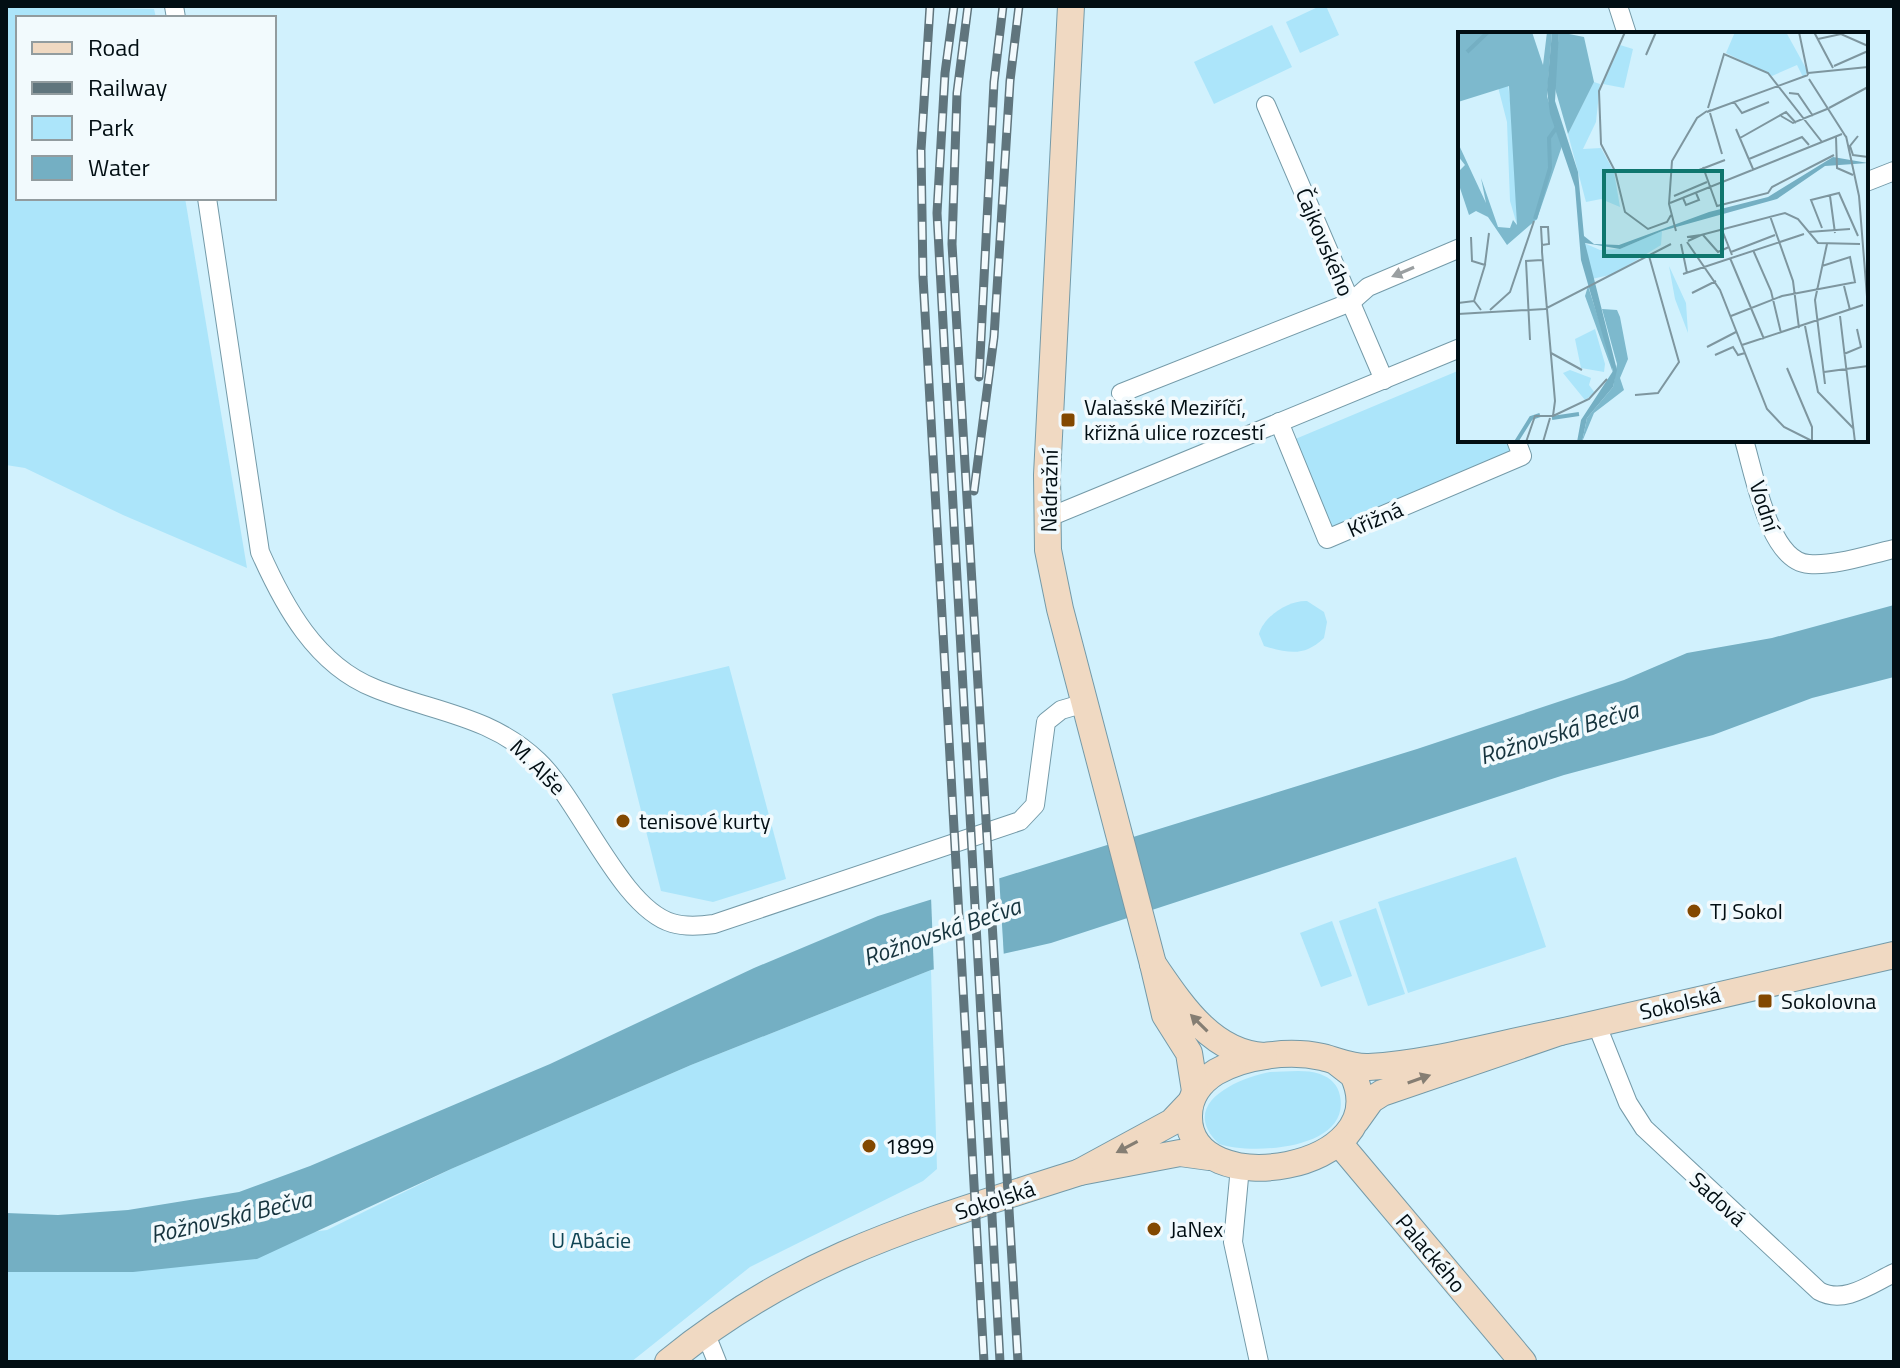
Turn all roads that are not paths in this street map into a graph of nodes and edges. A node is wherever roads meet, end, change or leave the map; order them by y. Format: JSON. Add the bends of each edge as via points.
{"nodes":[{"id":1,"x":1071,"y":6,"type":"edge"},
{"id":2,"x":1618,"y":6,"type":"edge"},
{"id":3,"x":1626,"y":32,"type":"edge"},
{"id":4,"x":1266,"y":105,"type":"dead end"},
{"id":5,"x":1894,"y":171,"type":"edge"},
{"id":6,"x":1868,"y":181,"type":"edge"},
{"id":7,"x":207,"y":200,"type":"edge"},
{"id":8,"x":1458,"y":249,"type":"edge"},
{"id":9,"x":1351,"y":302,"type":"junction"},
{"id":10,"x":1458,"y":349,"type":"edge"},
{"id":11,"x":1384,"y":380,"type":"junction"},
{"id":12,"x":1121,"y":393,"type":"dead end"},
{"id":13,"x":1279,"y":422,"type":"junction"},
{"id":14,"x":1745,"y":442,"type":"edge"},
{"id":15,"x":1519,"y":448,"type":"edge"},
{"id":16,"x":1047,"y":518,"type":"junction"},
{"id":17,"x":1894,"y":549,"type":"edge"},
{"id":18,"x":1085,"y":703,"type":"junction"},
{"id":19,"x":1150,"y":955,"type":"junction"},
{"id":20,"x":1894,"y":955,"type":"edge"},
{"id":21,"x":1596,"y":1023,"type":"junction"},
{"id":22,"x":1560,"y":1032,"type":"junction"},
{"id":23,"x":1267,"y":1057,"type":"junction"},
{"id":24,"x":1335,"y":1061,"type":"junction"},
{"id":25,"x":1193,"y":1097,"type":"junction"},
{"id":26,"x":1356,"y":1121,"type":"junction"},
{"id":27,"x":1339,"y":1143,"type":"junction"},
{"id":28,"x":1209,"y":1157,"type":"junction"},
{"id":29,"x":1240,"y":1167,"type":"junction"},
{"id":30,"x":1080,"y":1172,"type":"junction"},
{"id":31,"x":1894,"y":1273,"type":"edge"},
{"id":32,"x":705,"y":1332,"type":"junction"},
{"id":33,"x":668,"y":1362,"type":"edge"},
{"id":34,"x":717,"y":1362,"type":"edge"},
{"id":35,"x":1259,"y":1362,"type":"edge"},
{"id":36,"x":1523,"y":1362,"type":"edge"}],
"edges":[{"from":1,"to":16,"type":"main road","name":"Nádražní"},
{"from":2,"to":3,"type":"street"},
{"from":4,"to":9,"type":"street","name":"Čajkovského"},
{"from":5,"to":6,"type":"street"},
{"from":7,"to":18,"type":"street","name":"M. Alše","via":[[260,552],[283,602],[309,638],[350,677],[471,717],[518,744],[575,805],[633,896],[660,918],[687,926],[714,924],[1020,821],[1035,805],[1046,722],[1061,710]]},
{"from":8,"to":9,"type":"street","one_way":true,"via":[[1368,287]]},
{"from":9,"to":11,"type":"street","name":"Čajkovského"},
{"from":9,"to":12,"type":"street"},
{"from":10,"to":11,"type":"street"},
{"from":11,"to":13,"type":"street"},
{"from":13,"to":15,"type":"street","name":"Křižná","via":[[1327,539]]},
{"from":13,"to":16,"type":"street"},
{"from":14,"to":17,"type":"street","name":"Vodní","via":[[1772,529],[1789,558],[1822,564]]},
{"from":16,"to":18,"type":"main road","name":"Nádražní","via":[[1060,609]]},
{"from":18,"to":19,"type":"main road","name":"Nádražní"},
{"from":23,"to":19,"type":"main road","name":"Nádražní","one_way":true,"via":[[1244,1053],[1210,1034]]},
{"from":19,"to":25,"type":"main road","name":"Nádražní","via":[[1165,1015],[1189,1053]]},
{"from":20,"to":21,"type":"main road","name":"Sokolská"},
{"from":21,"to":22,"type":"main road","name":"Sokolská"},
{"from":21,"to":31,"type":"street","name":"Sadová","via":[[1628,1103],[1644,1128],[1819,1291],[1829,1297],[1847,1296]]},
{"from":22,"to":24,"type":"main road","name":"Sokolská","via":[[1398,1064],[1358,1067]]},
{"from":26,"to":22,"type":"main road","name":"Sokolská","one_way":true,"via":[[1382,1093]]},
{"from":23,"to":24,"type":"main road","name":"Sokolská","via":[[1304,1055]]},
{"from":23,"to":25,"type":"main road","name":"Sokolská","via":[[1217,1072]]},
{"from":24,"to":26,"type":"main road","via":[[1348,1069],[1357,1085]]},
{"from":25,"to":28,"type":"main road","via":[[1190,1128]]},
{"from":25,"to":30,"type":"main road","name":"Sokolská","one_way":true,"via":[[1172,1122]]},
{"from":26,"to":27,"type":"main road","name":"Sokolská"},
{"from":27,"to":29,"type":"main road","name":"Sokolská","via":[[1287,1165]]},
{"from":27,"to":36,"type":"main road","name":"Palackého"},
{"from":28,"to":29,"type":"main road","name":"Sokolská"},
{"from":28,"to":30,"type":"main road","name":"Sokolská","via":[[1172,1154]]},
{"from":29,"to":35,"type":"street","via":[[1233,1242]]},
{"from":30,"to":32,"type":"main road","name":"Sokolská","via":[[857,1247],[794,1276]]},
{"from":32,"to":33,"type":"main road"},
{"from":32,"to":34,"type":"street"}]}
